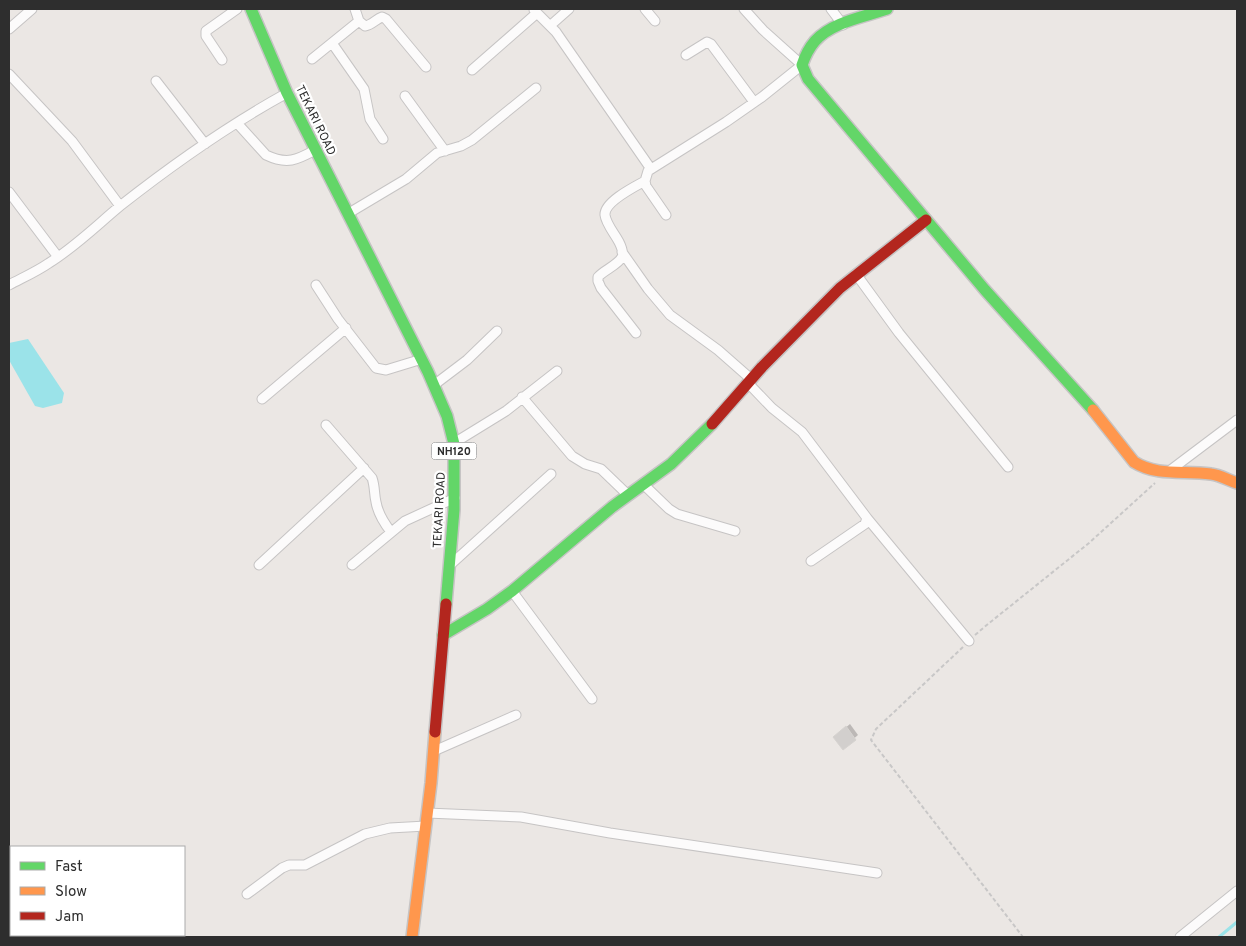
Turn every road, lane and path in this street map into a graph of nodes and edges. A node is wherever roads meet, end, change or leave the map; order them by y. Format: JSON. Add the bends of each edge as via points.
{"nodes":[{"id":1,"x":32,"y":9,"type":"edge"},
{"id":2,"x":237,"y":9,"type":"edge"},
{"id":3,"x":251,"y":9,"type":"edge"},
{"id":4,"x":355,"y":9,"type":"edge"},
{"id":5,"x":569,"y":9,"type":"edge"},
{"id":6,"x":645,"y":9,"type":"edge"},
{"id":7,"x":744,"y":9,"type":"edge"},
{"id":8,"x":831,"y":9,"type":"edge"},
{"id":9,"x":887,"y":9,"type":"edge"},
{"id":10,"x":535,"y":11,"type":"edge"},
{"id":11,"x":359,"y":21,"type":"junction"},
{"id":12,"x":655,"y":21,"type":"dead end"},
{"id":13,"x":548,"y":24,"type":"junction"},
{"id":14,"x":843,"y":25,"type":"junction"},
{"id":15,"x":9,"y":29,"type":"edge"},
{"id":16,"x":332,"y":43,"type":"junction"},
{"id":17,"x":686,"y":55,"type":"dead end"},
{"id":18,"x":312,"y":59,"type":"dead end"},
{"id":19,"x":222,"y":60,"type":"dead end"},
{"id":20,"x":802,"y":64,"type":"junction"},
{"id":21,"x":426,"y":67,"type":"dead end"},
{"id":22,"x":472,"y":70,"type":"dead end"},
{"id":23,"x":9,"y":74,"type":"edge"},
{"id":24,"x":156,"y":81,"type":"dead end"},
{"id":25,"x":536,"y":88,"type":"dead end"},
{"id":26,"x":287,"y":93,"type":"junction"},
{"id":27,"x":405,"y":96,"type":"dead end"},
{"id":28,"x":754,"y":102,"type":"junction"},
{"id":29,"x":237,"y":123,"type":"junction"},
{"id":30,"x":383,"y":139,"type":"dead end"},
{"id":31,"x":205,"y":144,"type":"junction"},
{"id":32,"x":315,"y":150,"type":"junction"},
{"id":33,"x":445,"y":151,"type":"junction"},
{"id":34,"x":651,"y":169,"type":"junction"},
{"id":35,"x":645,"y":181,"type":"junction"},
{"id":36,"x":9,"y":192,"type":"edge"},
{"id":37,"x":120,"y":206,"type":"junction"},
{"id":38,"x":349,"y":213,"type":"junction"},
{"id":39,"x":666,"y":215,"type":"dead end"},
{"id":40,"x":926,"y":220,"type":"junction"},
{"id":41,"x":622,"y":252,"type":"junction"},
{"id":42,"x":58,"y":257,"type":"junction"},
{"id":43,"x":856,"y":274,"type":"junction"},
{"id":44,"x":9,"y":285,"type":"edge"},
{"id":45,"x":316,"y":285,"type":"dead end"},
{"id":46,"x":346,"y":328,"type":"junction"},
{"id":47,"x":497,"y":331,"type":"dead end"},
{"id":48,"x":636,"y":333,"type":"dead end"},
{"id":49,"x":422,"y":359,"type":"junction"},
{"id":50,"x":556,"y":371,"type":"dead end"},
{"id":51,"x":750,"y":381,"type":"junction"},
{"id":52,"x":434,"y":385,"type":"junction"},
{"id":53,"x":522,"y":397,"type":"junction"},
{"id":54,"x":262,"y":399,"type":"dead end"},
{"id":55,"x":1237,"y":420,"type":"edge"},
{"id":56,"x":326,"y":425,"type":"dead end"},
{"id":57,"x":454,"y":443,"type":"junction"},
{"id":58,"x":1008,"y":467,"type":"dead end"},
{"id":59,"x":364,"y":468,"type":"junction"},
{"id":60,"x":1168,"y":472,"type":"junction"},
{"id":61,"x":551,"y":474,"type":"dead end"},
{"id":62,"x":1237,"y":483,"type":"edge"},
{"id":63,"x":643,"y":484,"type":"junction"},
{"id":64,"x":628,"y":495,"type":"junction"},
{"id":65,"x":455,"y":498,"type":"junction"},
{"id":66,"x":867,"y":518,"type":"junction"},
{"id":67,"x":736,"y":531,"type":"dead end"},
{"id":68,"x":391,"y":532,"type":"junction"},
{"id":69,"x":811,"y":561,"type":"dead end"},
{"id":70,"x":259,"y":565,"type":"dead end"},
{"id":71,"x":352,"y":565,"type":"dead end"},
{"id":72,"x":449,"y":566,"type":"junction"},
{"id":73,"x":512,"y":591,"type":"junction"},
{"id":74,"x":443,"y":635,"type":"junction"},
{"id":75,"x":969,"y":641,"type":"junction"},
{"id":76,"x":592,"y":699,"type":"dead end"},
{"id":77,"x":516,"y":715,"type":"dead end"},
{"id":78,"x":434,"y":751,"type":"junction"},
{"id":79,"x":427,"y":813,"type":"junction"},
{"id":80,"x":426,"y":826,"type":"junction"},
{"id":81,"x":877,"y":873,"type":"dead end"},
{"id":82,"x":1237,"y":891,"type":"edge"},
{"id":83,"x":247,"y":894,"type":"dead end"},
{"id":84,"x":412,"y":937,"type":"edge"},
{"id":85,"x":1023,"y":937,"type":"edge"},
{"id":86,"x":1180,"y":937,"type":"edge"}],
"edges":[{"from":1,"to":15,"type":"street"},
{"from":2,"to":19,"type":"street","via":[[206,31]]},
{"from":3,"to":26,"type":"main road","name":"TEKARI ROAD","number":"NH120"},
{"from":4,"to":11,"type":"street"},
{"from":5,"to":13,"type":"street"},
{"from":6,"to":12,"type":"street"},
{"from":7,"to":20,"type":"street"},
{"from":8,"to":14,"type":"street"},
{"from":9,"to":14,"type":"main road"},
{"from":10,"to":13,"type":"street"},
{"from":10,"to":22,"type":"street"},
{"from":11,"to":16,"type":"street"},
{"from":11,"to":21,"type":"street","via":[[369,26],[378,18],[386,19]]},
{"from":13,"to":34,"type":"street"},
{"from":14,"to":20,"type":"main road","via":[[818,38]]},
{"from":16,"to":18,"type":"street"},
{"from":16,"to":30,"type":"street","via":[[364,88],[370,119]]},
{"from":17,"to":28,"type":"street","via":[[707,42],[711,44]]},
{"from":20,"to":28,"type":"street"},
{"from":20,"to":40,"type":"main road","via":[[808,79]]},
{"from":23,"to":37,"type":"street","via":[[72,141]]},
{"from":24,"to":31,"type":"street"},
{"from":25,"to":33,"type":"street","via":[[472,140]]},
{"from":26,"to":29,"type":"street"},
{"from":26,"to":32,"type":"main road","name":"TEKARI ROAD","number":"NH120"},
{"from":27,"to":33,"type":"street"},
{"from":28,"to":34,"type":"street"},
{"from":29,"to":31,"type":"street"},
{"from":29,"to":32,"type":"street","via":[[270,158],[292,161]]},
{"from":31,"to":37,"type":"street"},
{"from":32,"to":38,"type":"main road","name":"TEKARI ROAD","number":"NH120"},
{"from":33,"to":38,"type":"street","via":[[433,156],[394,187]]},
{"from":34,"to":35,"type":"street"},
{"from":35,"to":39,"type":"street"},
{"from":35,"to":41,"type":"street","via":[[606,208],[606,218]]},
{"from":36,"to":42,"type":"street"},
{"from":37,"to":42,"type":"street"},
{"from":38,"to":49,"type":"main road","name":"TEKARI ROAD","number":"NH120"},
{"from":40,"to":43,"type":"main road"},
{"from":40,"to":60,"type":"main road","via":[[1084,398],[1134,462],[1152,472]]},
{"from":41,"to":48,"type":"street","via":[[618,262],[598,276],[598,281]]},
{"from":41,"to":51,"type":"street","via":[[670,315],[718,350]]},
{"from":42,"to":44,"type":"street"},
{"from":43,"to":51,"type":"main road"},
{"from":43,"to":58,"type":"street","via":[[899,333]]},
{"from":45,"to":46,"type":"street"},
{"from":46,"to":49,"type":"street","via":[[372,364],[381,370]]},
{"from":46,"to":54,"type":"street"},
{"from":47,"to":52,"type":"street"},
{"from":49,"to":52,"type":"main road","name":"TEKARI ROAD","number":"NH120"},
{"from":50,"to":53,"type":"street"},
{"from":51,"to":63,"type":"main road","via":[[690,447]]},
{"from":51,"to":66,"type":"street","via":[[772,408],[802,432]]},
{"from":52,"to":57,"type":"main road","name":"TEKARI ROAD","number":"NH120"},
{"from":53,"to":57,"type":"street","via":[[506,411]]},
{"from":53,"to":64,"type":"street","via":[[572,456],[601,469]]},
{"from":55,"to":60,"type":"street"},
{"from":56,"to":59,"type":"street"},
{"from":57,"to":65,"type":"main road","name":"TEKARI ROAD","number":"NH120"},
{"from":59,"to":68,"type":"street","via":[[374,483],[380,516]]},
{"from":59,"to":70,"type":"street"},
{"from":60,"to":62,"type":"main road","via":[[1213,474]]},
{"from":60,"to":75,"type":"path","via":[[1089,543]]},
{"from":61,"to":72,"type":"street"},
{"from":63,"to":64,"type":"main road"},
{"from":63,"to":67,"type":"street","via":[[677,514]]},
{"from":64,"to":73,"type":"main road"},
{"from":65,"to":68,"type":"street","via":[[417,515]]},
{"from":65,"to":72,"type":"main road","name":"TEKARI ROAD","number":"NH120"},
{"from":66,"to":69,"type":"street","via":[[865,524]]},
{"from":66,"to":75,"type":"street"},
{"from":68,"to":71,"type":"street"},
{"from":72,"to":74,"type":"main road","name":"TEKARI ROAD","number":"NH120"},
{"from":73,"to":74,"type":"main road"},
{"from":73,"to":76,"type":"street"},
{"from":74,"to":78,"type":"main road","name":"TEKARI ROAD","number":"NH120"},
{"from":75,"to":85,"type":"path","via":[[876,730],[871,740]]},
{"from":77,"to":78,"type":"street"},
{"from":78,"to":79,"type":"main road","name":"TEKARI ROAD","number":"NH120"},
{"from":79,"to":80,"type":"main road","name":"TEKARI ROAD","number":"NH120"},
{"from":79,"to":81,"type":"street","via":[[521,818]]},
{"from":80,"to":83,"type":"street","via":[[390,828],[365,834],[305,864],[282,868]]},
{"from":80,"to":84,"type":"main road","name":"TEKARI ROAD","number":"NH120"},
{"from":82,"to":86,"type":"street"}]}
